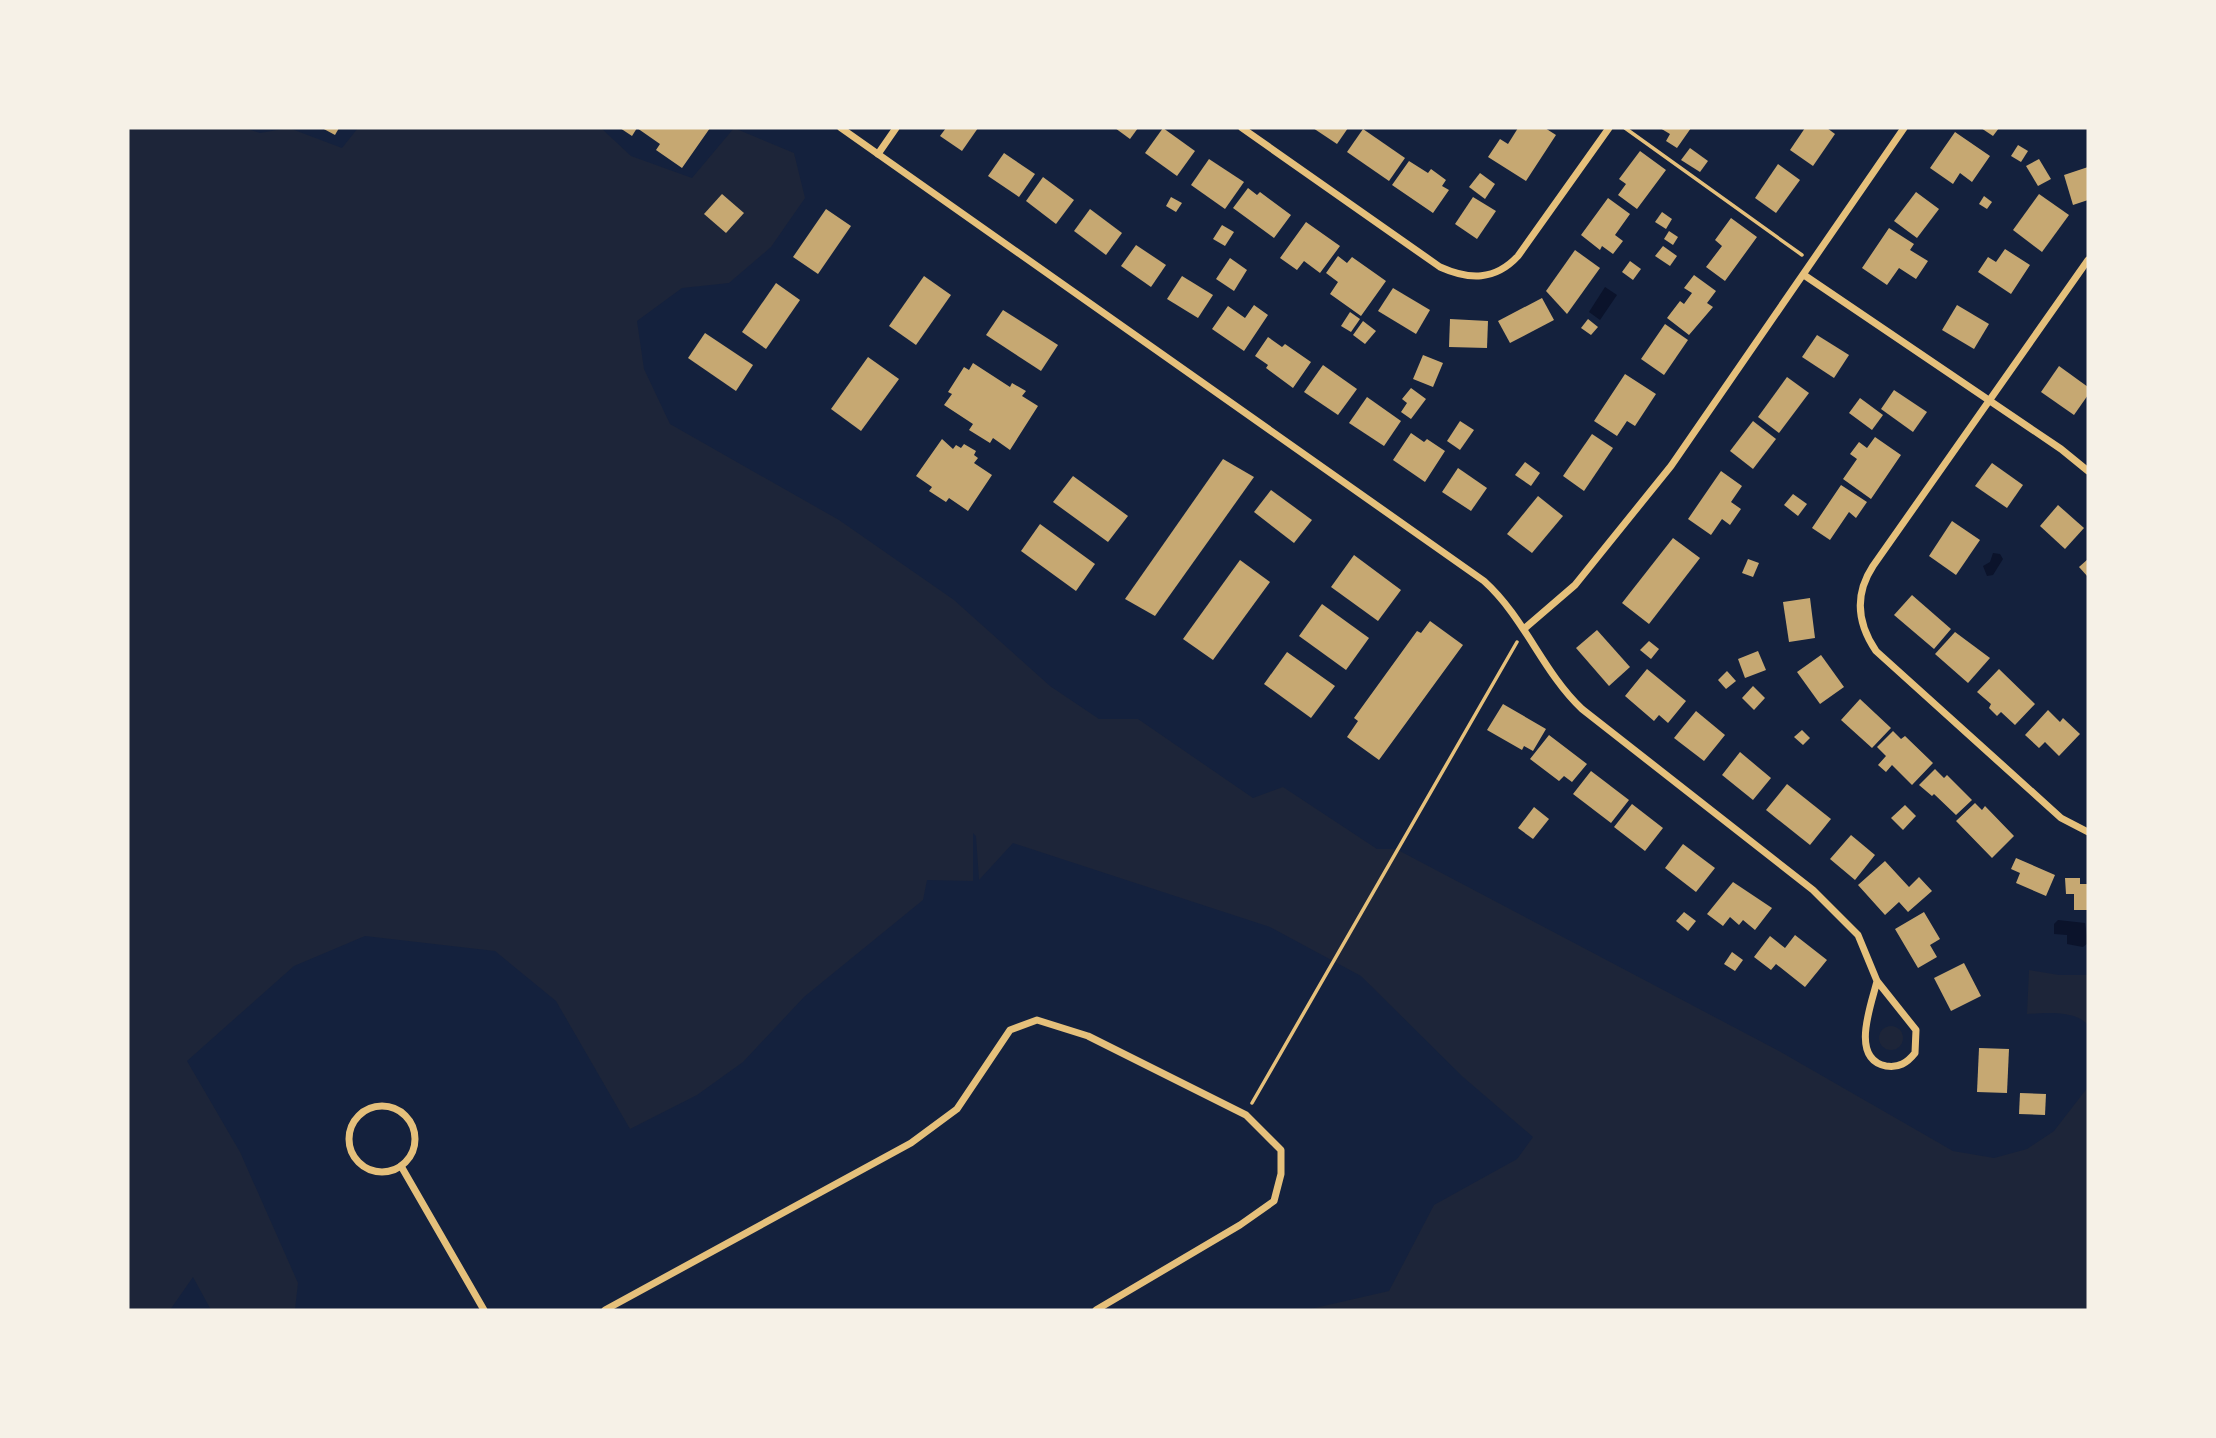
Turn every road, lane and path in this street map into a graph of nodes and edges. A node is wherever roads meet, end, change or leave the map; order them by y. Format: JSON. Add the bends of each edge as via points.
{"nodes":[{"id":1,"x":841,"y":128,"type":"edge"},
{"id":2,"x":897,"y":128,"type":"edge"},
{"id":3,"x":1242,"y":128,"type":"edge"},
{"id":4,"x":1609,"y":128,"type":"edge"},
{"id":5,"x":1625,"y":128,"type":"edge"},
{"id":6,"x":1904,"y":128,"type":"edge"},
{"id":7,"x":878,"y":153,"type":"junction"},
{"id":8,"x":2088,"y":260,"type":"edge"},
{"id":9,"x":1812,"y":262,"type":"junction"},
{"id":10,"x":1804,"y":275,"type":"junction"},
{"id":11,"x":1990,"y":400,"type":"junction"},
{"id":12,"x":2088,"y":471,"type":"edge"},
{"id":13,"x":1525,"y":628,"type":"junction"},
{"id":14,"x":2088,"y":832,"type":"edge"},
{"id":15,"x":1877,"y":981,"type":"junction"},
{"id":16,"x":1245,"y":1115,"type":"junction"},
{"id":17,"x":401,"y":1166,"type":"junction"},
{"id":18,"x":484,"y":1310,"type":"edge"},
{"id":19,"x":605,"y":1310,"type":"edge"},
{"id":20,"x":1096,"y":1310,"type":"edge"}],
"edges":[{"from":1,"to":7,"type":"street"},
{"from":2,"to":7,"type":"street"},
{"from":3,"to":4,"type":"street","via":[[1440,267],[1463,276],[1485,277],[1518,256]]},
{"from":5,"to":9,"type":"path"},
{"from":6,"to":9,"type":"street"},
{"from":7,"to":13,"type":"street","via":[[1467,567],[1501,596]]},
{"from":8,"to":11,"type":"street"},
{"from":9,"to":10,"type":"street"},
{"from":10,"to":11,"type":"street"},
{"from":10,"to":13,"type":"street","via":[[1639,507],[1575,585]]},
{"from":11,"to":12,"type":"street"},
{"from":11,"to":14,"type":"street","via":[[1863,581],[1860,617],[1866,635],[1888,662],[2061,818]]},
{"from":13,"to":15,"type":"street","via":[[1559,682],[1592,719],[1838,912],[1858,935]]},
{"from":13,"to":16,"type":"path"},
{"from":15,"to":15,"type":"street","via":[[1866,1046],[1880,1064],[1897,1067],[1915,1053],[1916,1030]]},
{"from":16,"to":19,"type":"street","via":[[1088,1037],[1037,1020],[1010,1030],[957,1109],[911,1143]]},
{"from":16,"to":20,"type":"street","via":[[1281,1150],[1281,1174],[1273,1201]]},
{"from":17,"to":17,"type":"street","via":[[380,1172],[360,1163],[350,1144],[353,1123],[369,1108],[390,1106],[408,1118],[416,1138],[409,1159]]},
{"from":17,"to":18,"type":"street"}]}
